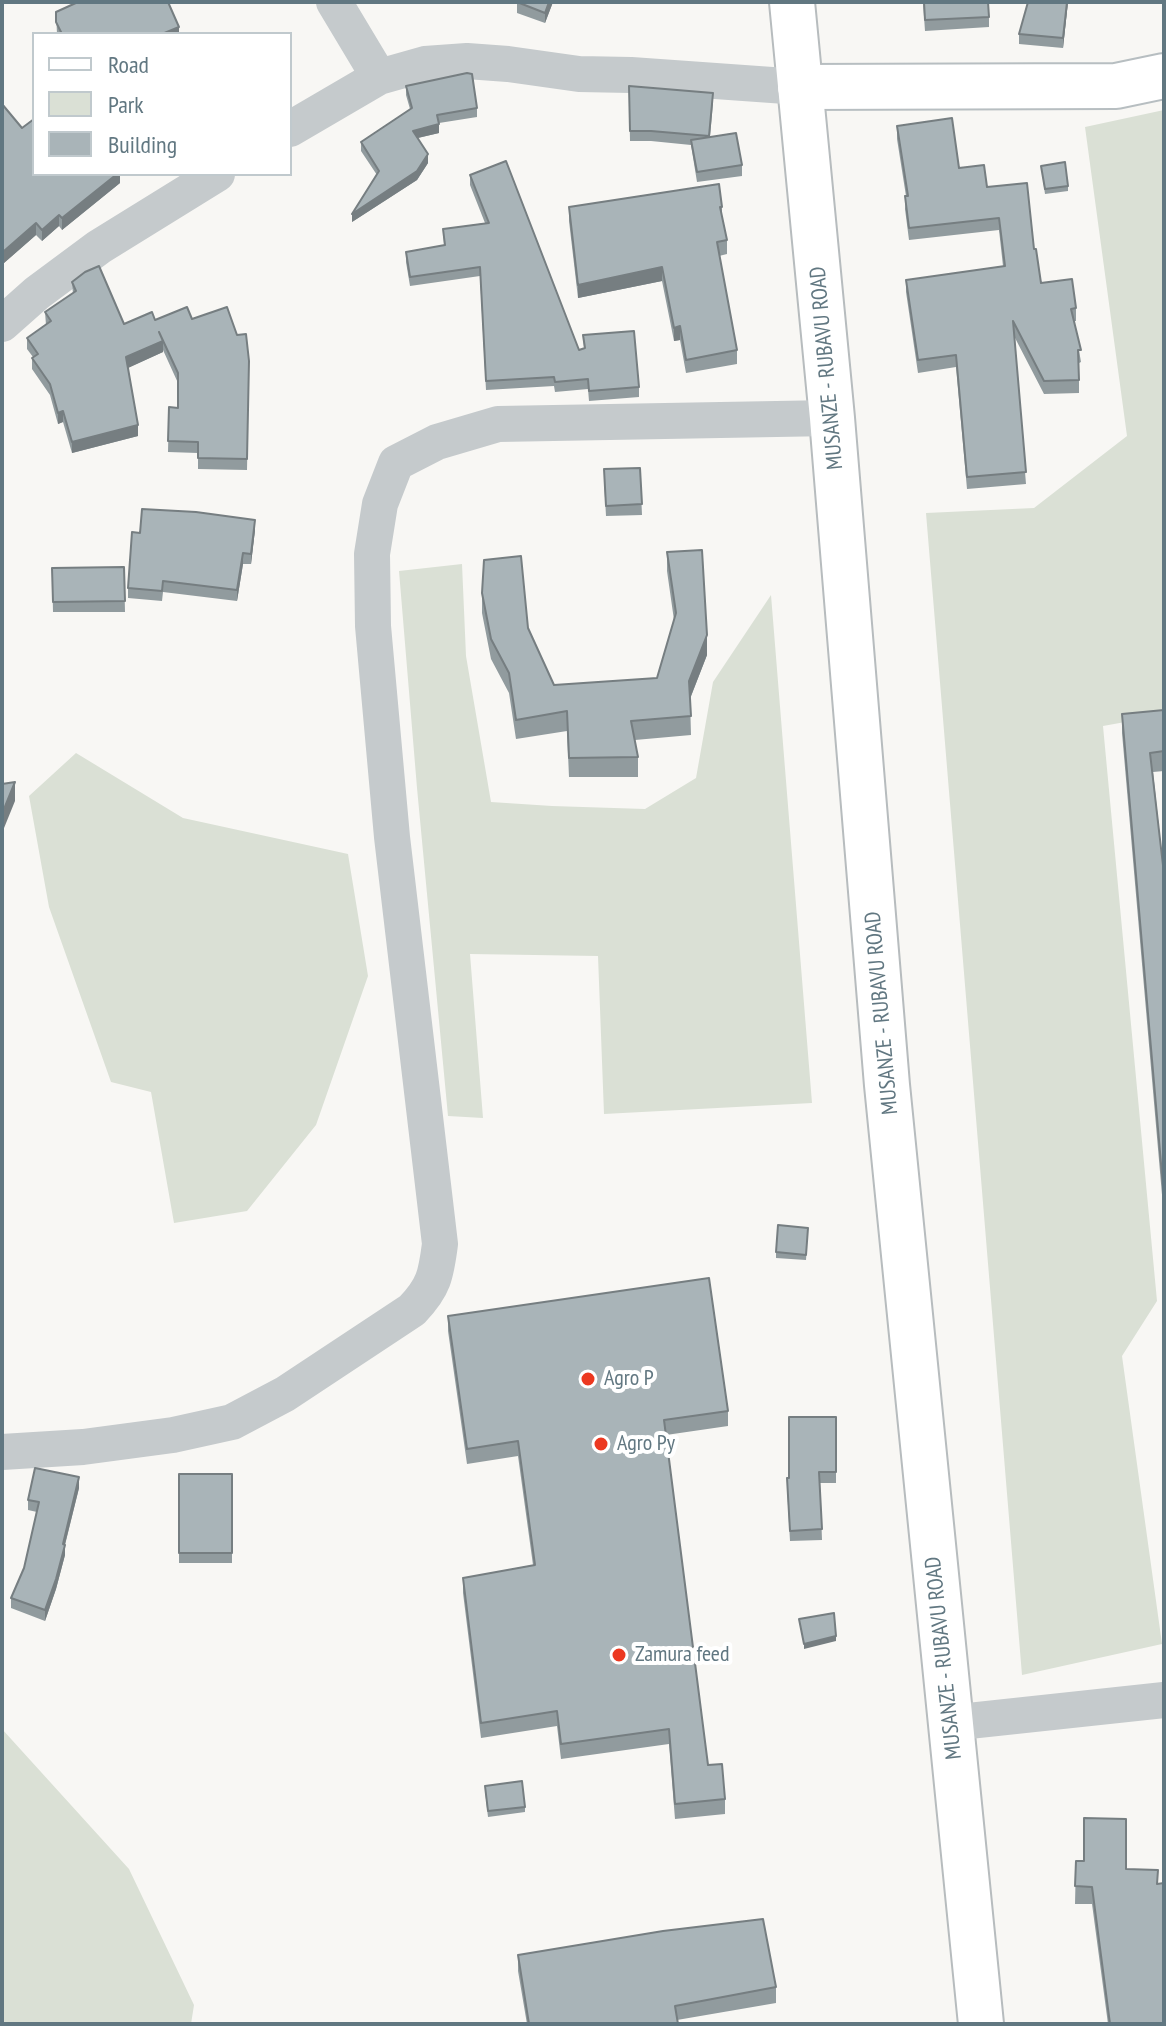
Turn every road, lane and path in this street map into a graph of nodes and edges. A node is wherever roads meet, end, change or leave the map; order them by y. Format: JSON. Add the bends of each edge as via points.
{"nodes":[{"id":1,"x":334,"y":2,"type":"edge"},
{"id":2,"x":792,"y":2,"type":"edge"},
{"id":3,"x":1164,"y":76,"type":"edge"},
{"id":4,"x":379,"y":77,"type":"junction"},
{"id":5,"x":800,"y":87,"type":"junction"},
{"id":6,"x":292,"y":128,"type":"edge"},
{"id":7,"x":214,"y":176,"type":"edge"},
{"id":8,"x":2,"y":324,"type":"edge"},
{"id":9,"x":832,"y":418,"type":"junction"},
{"id":10,"x":2,"y":1452,"type":"edge"},
{"id":11,"x":1164,"y":1700,"type":"edge"},
{"id":12,"x":950,"y":1723,"type":"junction"},
{"id":13,"x":981,"y":2024,"type":"edge"}],
"edges":[{"from":1,"to":4,"type":"street"},
{"from":2,"to":5,"type":"main road","name":"MUSANZE - RUBAVU ROAD"},
{"from":3,"to":5,"type":"main road","via":[[1116,86]]},
{"from":4,"to":5,"type":"street","via":[[425,64],[467,61],[579,74]]},
{"from":4,"to":6,"type":"street"},
{"from":5,"to":9,"type":"main road","name":"MUSANZE - RUBAVU ROAD"},
{"from":7,"to":8,"type":"street","via":[[99,247]]},
{"from":9,"to":10,"type":"street","via":[[498,424],[437,442],[396,463],[380,504],[372,554],[373,626],[440,1244],[433,1281],[412,1310],[285,1394],[232,1422],[83,1447]]},
{"from":9,"to":12,"type":"main road","name":"MUSANZE - RUBAVU ROAD","via":[[886,1070]]},
{"from":11,"to":12,"type":"street"},
{"from":12,"to":13,"type":"main road","name":"MUSANZE - RUBAVU ROAD"}]}
